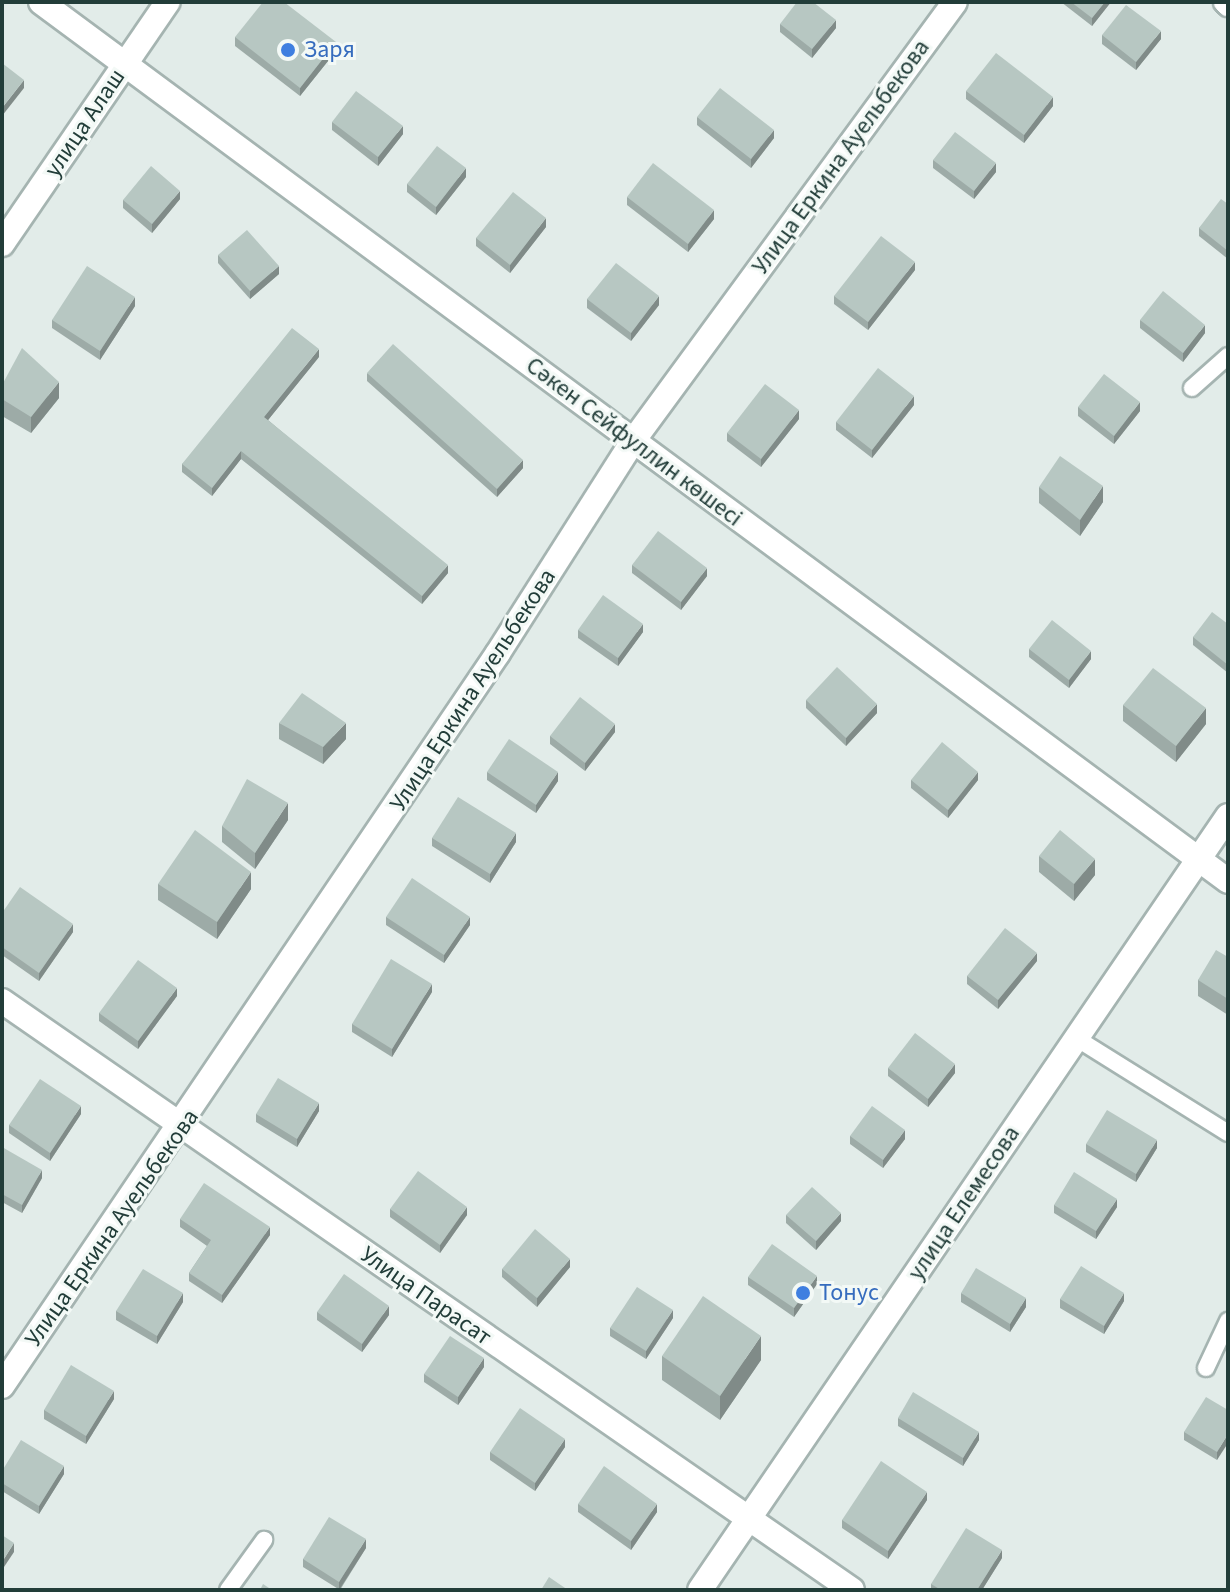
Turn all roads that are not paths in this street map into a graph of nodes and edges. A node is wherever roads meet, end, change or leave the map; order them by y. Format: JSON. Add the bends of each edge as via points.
{"nodes":[{"id":1,"x":41,"y":2,"type":"edge"},
{"id":2,"x":168,"y":2,"type":"edge"},
{"id":3,"x":955,"y":2,"type":"edge"},
{"id":4,"x":125,"y":63,"type":"junction"},
{"id":5,"x":2,"y":244,"type":"edge"},
{"id":6,"x":1228,"y":356,"type":"edge"},
{"id":7,"x":1192,"y":388,"type":"dead end"},
{"id":8,"x":633,"y":441,"type":"junction"},
{"id":9,"x":1228,"y":816,"type":"edge"},
{"id":10,"x":1199,"y":858,"type":"junction"},
{"id":11,"x":1228,"y":881,"type":"edge"},
{"id":12,"x":2,"y":1001,"type":"edge"},
{"id":13,"x":1076,"y":1038,"type":"junction"},
{"id":14,"x":182,"y":1127,"type":"junction"},
{"id":15,"x":1228,"y":1133,"type":"edge"},
{"id":16,"x":1228,"y":1321,"type":"edge"},
{"id":17,"x":1206,"y":1368,"type":"dead end"},
{"id":18,"x":2,"y":1386,"type":"edge"},
{"id":19,"x":748,"y":1519,"type":"junction"},
{"id":20,"x":264,"y":1540,"type":"dead end"},
{"id":21,"x":228,"y":1590,"type":"edge"},
{"id":22,"x":700,"y":1590,"type":"edge"},
{"id":23,"x":852,"y":1590,"type":"edge"}],
"edges":[{"from":1,"to":4,"type":"street","name":"Сәкен Сейфуллин көшесі"},
{"from":2,"to":4,"type":"street","name":"улица Алаш"},
{"from":3,"to":8,"type":"street","name":"Улица Еркина Ауельбекова"},
{"from":4,"to":5,"type":"street","name":"улица Алаш"},
{"from":4,"to":8,"type":"street","name":"Сәкен Сейфуллин көшесі"},
{"from":6,"to":7,"type":"lane"},
{"from":8,"to":10,"type":"street","name":"Сәкен Сейфуллин көшесі"},
{"from":8,"to":14,"type":"street","name":"Улица Еркина Ауельбекова"},
{"from":9,"to":10,"type":"street","name":"улица Елемесова"},
{"from":10,"to":11,"type":"street","name":"Сәкен Сейфуллин көшесі"},
{"from":10,"to":13,"type":"street","name":"улица Елемесова"},
{"from":12,"to":14,"type":"street","name":"Улица Парасат"},
{"from":13,"to":15,"type":"lane"},
{"from":13,"to":19,"type":"street","name":"улица Елемесова"},
{"from":14,"to":18,"type":"street","name":"Улица Еркина Ауельбекова"},
{"from":14,"to":19,"type":"street","name":"Улица Парасат"},
{"from":16,"to":17,"type":"lane"},
{"from":19,"to":22,"type":"street","name":"улица Елемесова"},
{"from":19,"to":23,"type":"street","name":"Улица Парасат"},
{"from":20,"to":21,"type":"lane"}]}
